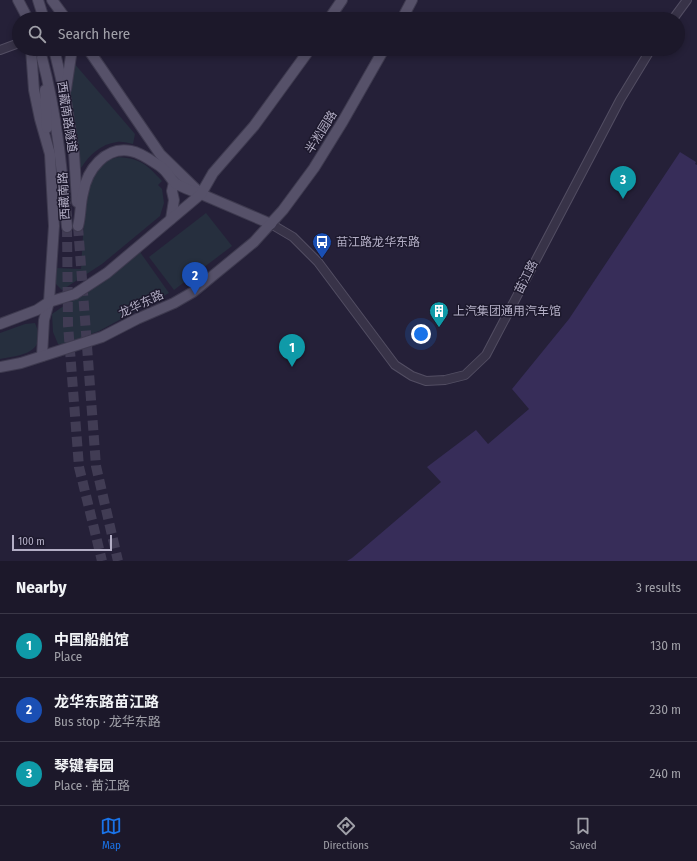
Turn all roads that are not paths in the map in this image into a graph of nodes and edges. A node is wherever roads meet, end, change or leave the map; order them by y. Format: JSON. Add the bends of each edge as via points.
{"nodes":[{"id":1,"x":18,"y":0,"type":"edge"},
{"id":2,"x":38,"y":0,"type":"edge"},
{"id":3,"x":52,"y":0,"type":"edge"},
{"id":4,"x":342,"y":0,"type":"edge"},
{"id":5,"x":412,"y":0,"type":"edge"},
{"id":6,"x":687,"y":0,"type":"edge"},
{"id":7,"x":24,"y":12,"type":"edge"},
{"id":8,"x":42,"y":12,"type":"edge"},
{"id":9,"x":61,"y":12,"type":"edge"},
{"id":10,"x":334,"y":12,"type":"edge"},
{"id":11,"x":406,"y":12,"type":"edge"},
{"id":12,"x":678,"y":12,"type":"edge"},
{"id":13,"x":12,"y":46,"type":"edge"},
{"id":14,"x":0,"y":50,"type":"edge"},
{"id":15,"x":32,"y":56,"type":"edge"},
{"id":16,"x":41,"y":56,"type":"edge"},
{"id":17,"x":42,"y":56,"type":"edge"},
{"id":18,"x":56,"y":56,"type":"edge"},
{"id":19,"x":71,"y":56,"type":"edge"},
{"id":20,"x":93,"y":56,"type":"edge"},
{"id":21,"x":305,"y":56,"type":"edge"},
{"id":22,"x":380,"y":56,"type":"edge"},
{"id":23,"x":647,"y":56,"type":"edge"},
{"id":24,"x":65,"y":95,"type":"junction"},
{"id":25,"x":50,"y":154,"type":"junction"},
{"id":26,"x":174,"y":182,"type":"junction"},
{"id":27,"x":200,"y":194,"type":"junction"},
{"id":28,"x":170,"y":219,"type":"junction"},
{"id":29,"x":271,"y":224,"type":"junction"},
{"id":30,"x":67,"y":227,"type":"tunnel mouth"},
{"id":31,"x":49,"y":302,"type":"junction"},
{"id":32,"x":0,"y":324,"type":"edge"},
{"id":33,"x":42,"y":356,"type":"junction"},
{"id":34,"x":0,"y":367,"type":"edge"}],
"edges":[{"from":1,"to":7,"type":"main road"},
{"from":2,"to":8,"type":"main road"},
{"from":3,"to":9,"type":"main road"},
{"from":4,"to":10,"type":"main road"},
{"from":5,"to":11,"type":"main road"},
{"from":6,"to":12,"type":"street"},
{"from":13,"to":14,"type":"street"},
{"from":15,"to":25,"type":"main road","name":"西藏南路","via":[[34,90]]},
{"from":16,"to":25,"type":"main road","name":"西藏南路"},
{"from":17,"to":30,"type":"main road","name":"西藏南路隧道","via":[[57,130]]},
{"from":18,"to":24,"type":"main road","name":"西藏南路"},
{"from":19,"to":24,"type":"main road"},
{"from":20,"to":27,"type":"main road","name":"西藏南路","via":[[160,154]]},
{"from":21,"to":27,"type":"main road","via":[[254,126],[213,173]]},
{"from":22,"to":29,"type":"main road","name":"半淞园路","via":[[314,168]]},
{"from":23,"to":29,"type":"street","name":"苗江路","via":[[620,100],[486,355],[465,375],[426,381],[412,376],[396,365],[318,262],[293,237]]},
{"from":24,"to":26,"type":"main road","name":"西藏南路","via":[[74,153],[78,226],[83,192],[90,170],[102,158],[112,153],[131,151],[144,156],[166,171]]},
{"from":25,"to":31,"type":"main road","name":"西藏南路","via":[[54,226]]},
{"from":26,"to":27,"type":"main road","name":"西藏南路"},
{"from":26,"to":28,"type":"main road"},
{"from":27,"to":28,"type":"main road"},
{"from":27,"to":29,"type":"main road","name":"西藏南路"},
{"from":28,"to":31,"type":"main road","via":[[107,273],[75,294]]},
{"from":29,"to":33,"type":"main road","name":"龙华东路","via":[[254,242],[214,275],[174,303],[102,337]]},
{"from":31,"to":32,"type":"main road","via":[[37,310]]},
{"from":31,"to":33,"type":"main road","name":"西藏南路","via":[[44,320]]},
{"from":33,"to":34,"type":"main road","name":"龙华东路"}]}
